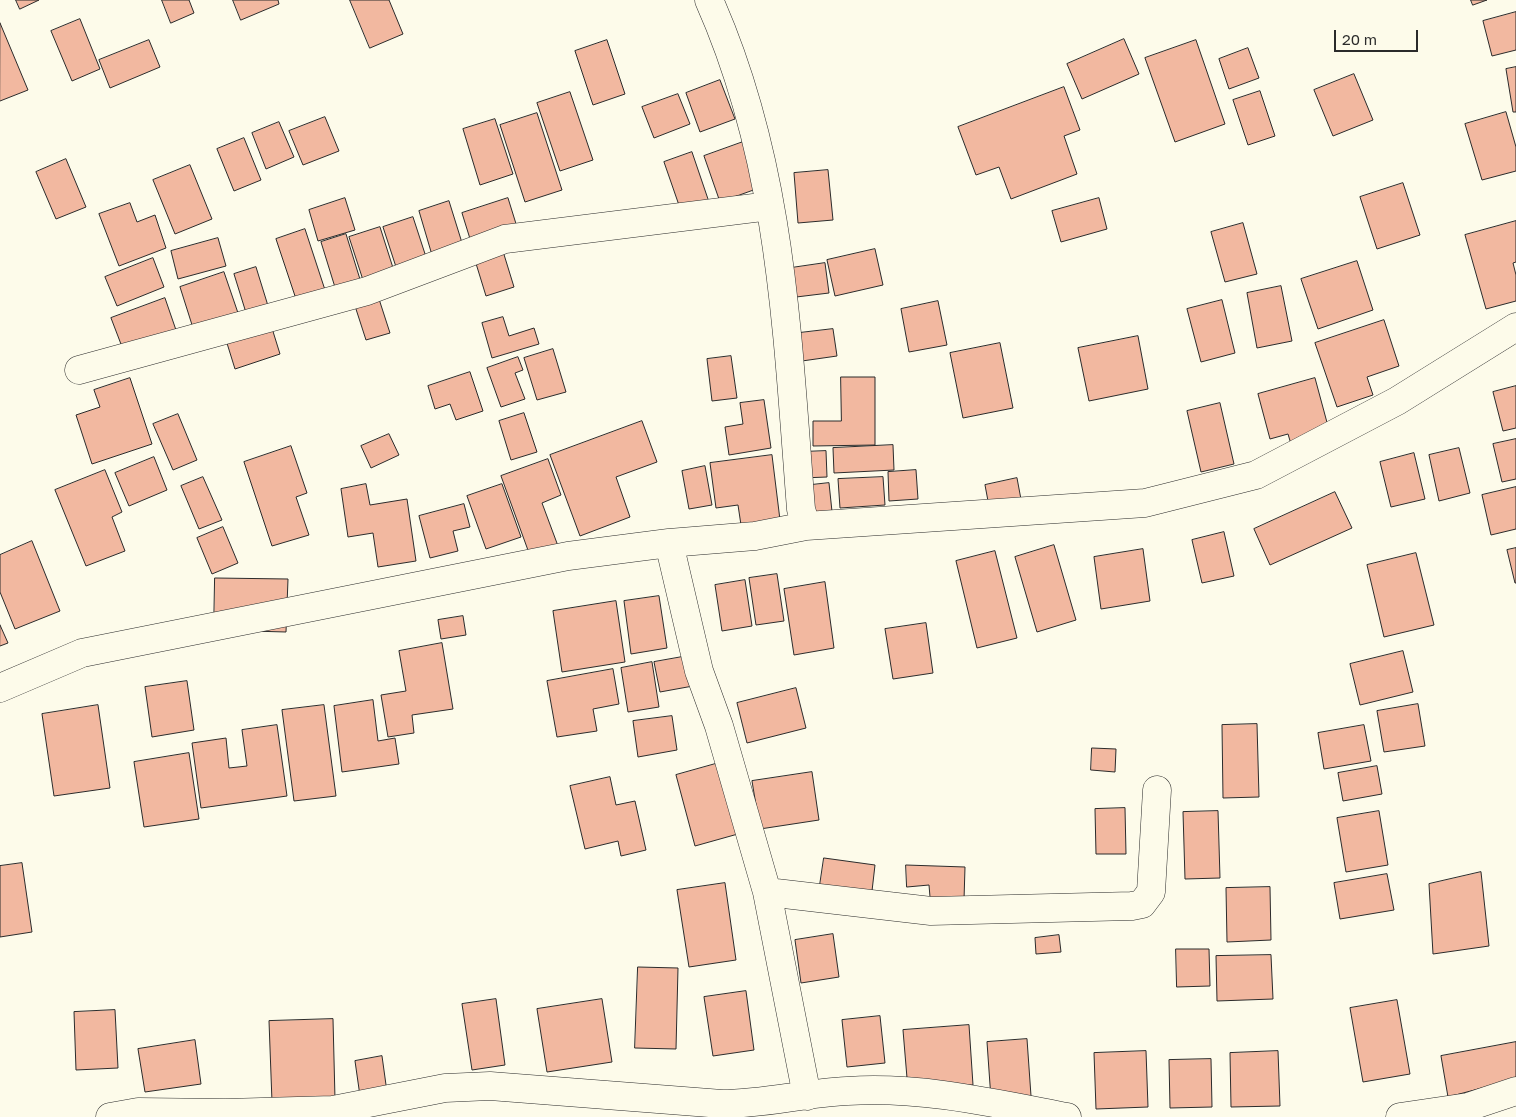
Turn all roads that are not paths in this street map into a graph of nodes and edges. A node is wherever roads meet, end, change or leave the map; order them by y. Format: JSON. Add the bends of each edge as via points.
{"nodes":[{"id":1,"x":709,"y":0,"type":"edge"},
{"id":2,"x":770,"y":206,"type":"junction"},
{"id":3,"x":1516,"y":327,"type":"edge"},
{"id":4,"x":79,"y":370,"type":"dead end"},
{"id":5,"x":806,"y":526,"type":"junction"},
{"id":6,"x":669,"y":543,"type":"junction"},
{"id":7,"x":0,"y":688,"type":"edge"},
{"id":8,"x":1157,"y":790,"type":"dead end"},
{"id":9,"x":767,"y":892,"type":"junction"},
{"id":10,"x":1516,"y":1091,"type":"edge"},
{"id":11,"x":806,"y":1096,"type":"junction"},
{"id":12,"x":110,"y":1117,"type":"edge"},
{"id":13,"x":1067,"y":1117,"type":"edge"},
{"id":14,"x":1400,"y":1117,"type":"edge"}],
"edges":[{"from":1,"to":2,"type":"street","via":[[753,119]]},
{"from":2,"to":4,"type":"street","via":[[505,240],[367,291]]},
{"from":2,"to":5,"type":"street","via":[[786,316],[801,509]]},
{"from":3,"to":5,"type":"street","via":[[1397,402],[1256,475],[1145,502]]},
{"from":5,"to":6,"type":"street","via":[[756,536]]},
{"from":6,"to":7,"type":"street","via":[[568,556],[82,653]]},
{"from":6,"to":9,"type":"street","via":[[699,671],[719,726]]},
{"from":8,"to":9,"type":"street","via":[[1152,892],[1142,904],[931,911]]},
{"from":9,"to":11,"type":"street"},
{"from":10,"to":14,"type":"street","via":[[1468,1107]]},
{"from":11,"to":12,"type":"street","via":[[756,1104],[722,1104],[490,1086],[445,1088],[333,1110],[138,1112]]},
{"from":11,"to":13,"type":"street","via":[[846,1091],[901,1091],[956,1096]]}]}
